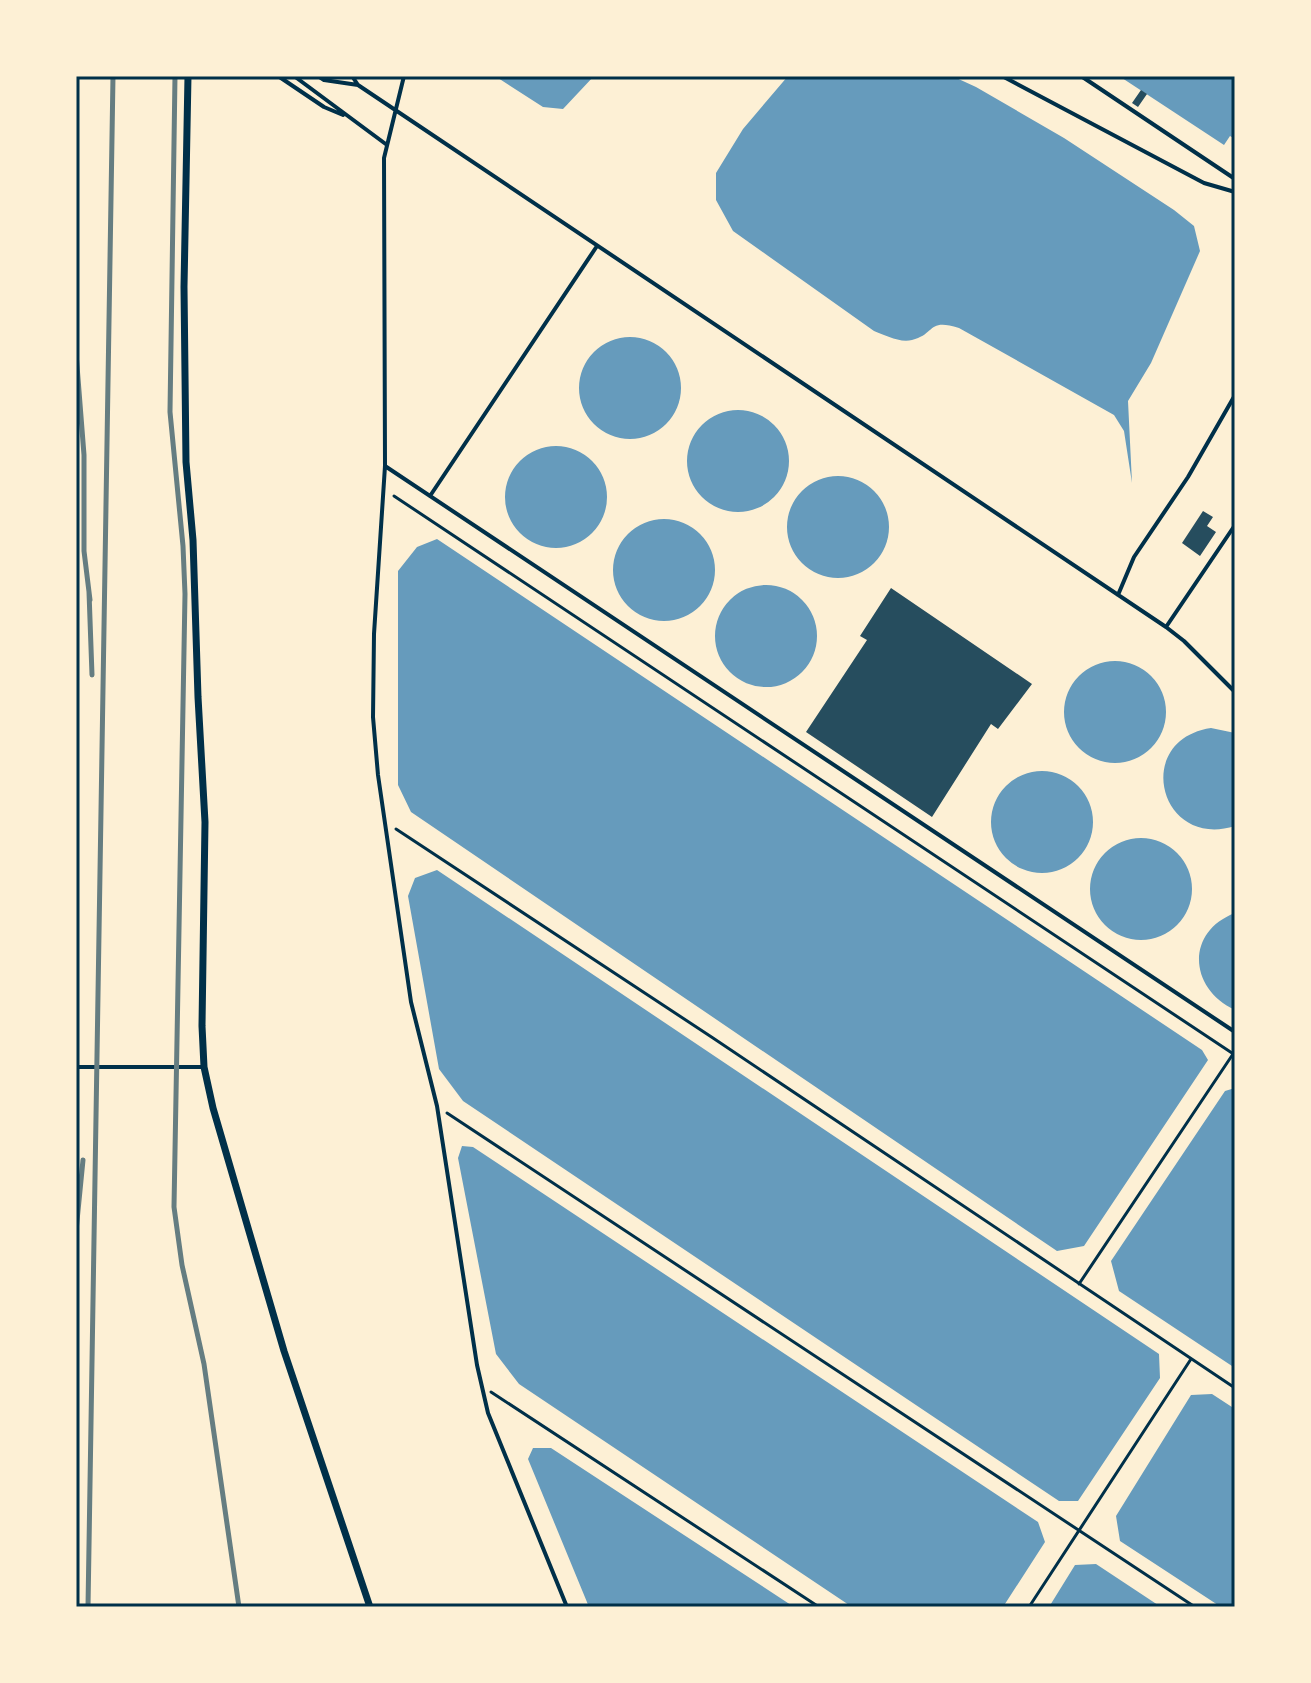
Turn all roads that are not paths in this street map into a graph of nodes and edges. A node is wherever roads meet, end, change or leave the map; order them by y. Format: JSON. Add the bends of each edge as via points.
{"nodes":[{"id":1,"x":188,"y":76,"type":"edge"},
{"id":2,"x":278,"y":76,"type":"edge"},
{"id":3,"x":294,"y":76,"type":"edge"},
{"id":4,"x":318,"y":76,"type":"edge"},
{"id":5,"x":352,"y":76,"type":"edge"},
{"id":6,"x":404,"y":76,"type":"edge"},
{"id":7,"x":1002,"y":76,"type":"edge"},
{"id":8,"x":1081,"y":76,"type":"edge"},
{"id":9,"x":358,"y":85,"type":"junction"},
{"id":10,"x":396,"y":111,"type":"junction"},
{"id":11,"x":345,"y":116,"type":"junction"},
{"id":12,"x":387,"y":145,"type":"junction"},
{"id":13,"x":1235,"y":179,"type":"edge"},
{"id":14,"x":1235,"y":192,"type":"edge"},
{"id":15,"x":597,"y":246,"type":"junction"},
{"id":16,"x":1235,"y":395,"type":"edge"},
{"id":17,"x":385,"y":466,"type":"junction"},
{"id":18,"x":430,"y":496,"type":"junction"},
{"id":19,"x":1235,"y":525,"type":"edge"},
{"id":20,"x":1118,"y":595,"type":"junction"},
{"id":21,"x":1166,"y":627,"type":"junction"},
{"id":22,"x":1235,"y":692,"type":"edge"},
{"id":23,"x":1235,"y":1032,"type":"edge"},
{"id":24,"x":76,"y":1067,"type":"edge"},
{"id":25,"x":204,"y":1067,"type":"junction"},
{"id":26,"x":370,"y":1607,"type":"edge"},
{"id":27,"x":567,"y":1607,"type":"edge"}],
"edges":[{"from":1,"to":25,"type":"street","via":[[186,430],[205,822]]},
{"from":2,"to":11,"type":"lane"},
{"from":3,"to":11,"type":"lane"},
{"from":4,"to":9,"type":"lane"},
{"from":5,"to":9,"type":"lane"},
{"from":6,"to":10,"type":"lane"},
{"from":7,"to":14,"type":"lane","via":[[1204,183]]},
{"from":8,"to":13,"type":"lane"},
{"from":9,"to":10,"type":"lane"},
{"from":10,"to":12,"type":"lane"},
{"from":10,"to":15,"type":"lane"},
{"from":11,"to":12,"type":"lane"},
{"from":12,"to":17,"type":"lane"},
{"from":15,"to":18,"type":"lane"},
{"from":15,"to":20,"type":"lane"},
{"from":16,"to":20,"type":"lane","via":[[1134,557]]},
{"from":17,"to":18,"type":"lane"},
{"from":17,"to":27,"type":"lane","via":[[373,717],[411,1002],[437,1106],[488,1413]]},
{"from":18,"to":23,"type":"lane"},
{"from":19,"to":21,"type":"lane"},
{"from":20,"to":21,"type":"lane"},
{"from":21,"to":22,"type":"lane"},
{"from":24,"to":25,"type":"lane"},
{"from":25,"to":26,"type":"street","via":[[284,1351]]}]}
